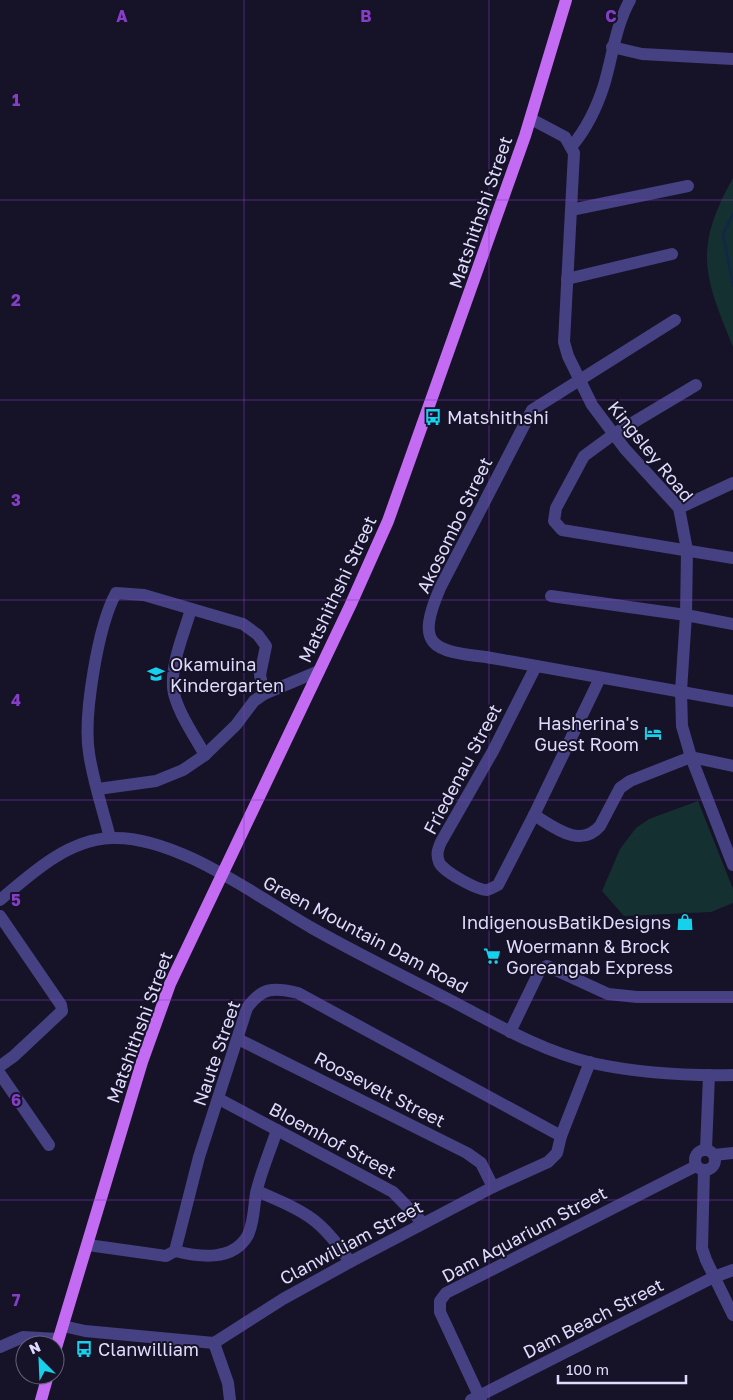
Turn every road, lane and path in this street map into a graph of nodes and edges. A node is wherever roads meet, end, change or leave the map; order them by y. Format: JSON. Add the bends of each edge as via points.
{"nodes":[{"id":1,"x":566,"y":0,"type":"edge"},
{"id":2,"x":630,"y":0,"type":"edge"},
{"id":3,"x":612,"y":48,"type":"junction"},
{"id":4,"x":733,"y":59,"type":"edge"},
{"id":5,"x":531,"y":119,"type":"junction"},
{"id":6,"x":572,"y":146,"type":"junction"},
{"id":7,"x":688,"y":186,"type":"dead end"},
{"id":8,"x":571,"y":210,"type":"junction"},
{"id":9,"x":672,"y":254,"type":"dead end"},
{"id":10,"x":567,"y":279,"type":"junction"},
{"id":11,"x":674,"y":320,"type":"dead end"},
{"id":12,"x":578,"y":380,"type":"junction"},
{"id":13,"x":696,"y":385,"type":"dead end"},
{"id":14,"x":614,"y":434,"type":"junction"},
{"id":15,"x":733,"y":483,"type":"edge"},
{"id":16,"x":679,"y":508,"type":"junction"},
{"id":17,"x":687,"y":550,"type":"junction"},
{"id":18,"x":733,"y":558,"type":"edge"},
{"id":19,"x":551,"y":596,"type":"dead end"},
{"id":20,"x":191,"y":609,"type":"junction"},
{"id":21,"x":686,"y":615,"type":"junction"},
{"id":22,"x":733,"y":624,"type":"edge"},
{"id":23,"x":536,"y":666,"type":"junction"},
{"id":24,"x":319,"y":670,"type":"junction"},
{"id":25,"x":600,"y":678,"type":"junction"},
{"id":26,"x":681,"y":691,"type":"junction"},
{"id":27,"x":264,"y":694,"type":"junction"},
{"id":28,"x":733,"y":701,"type":"edge"},
{"id":29,"x":205,"y":755,"type":"junction"},
{"id":30,"x":690,"y":757,"type":"junction"},
{"id":31,"x":733,"y":766,"type":"edge"},
{"id":32,"x":98,"y":789,"type":"junction"},
{"id":33,"x":534,"y":815,"type":"junction"},
{"id":34,"x":110,"y":838,"type":"junction"},
{"id":35,"x":733,"y":865,"type":"edge"},
{"id":36,"x":222,"y":875,"type":"junction"},
{"id":37,"x":0,"y":900,"type":"edge"},
{"id":38,"x":0,"y":916,"type":"edge"},
{"id":39,"x":733,"y":996,"type":"edge"},
{"id":40,"x":510,"y":1032,"type":"junction"},
{"id":41,"x":238,"y":1039,"type":"junction"},
{"id":42,"x":590,"y":1062,"type":"junction"},
{"id":43,"x":0,"y":1066,"type":"edge"},
{"id":44,"x":0,"y":1074,"type":"edge"},
{"id":45,"x":733,"y":1074,"type":"edge"},
{"id":46,"x":709,"y":1075,"type":"junction"},
{"id":47,"x":219,"y":1099,"type":"junction"},
{"id":48,"x":277,"y":1130,"type":"junction"},
{"id":49,"x":561,"y":1136,"type":"junction"},
{"id":50,"x":49,"y":1145,"type":"dead end"},
{"id":51,"x":710,"y":1152,"type":"junction"},
{"id":52,"x":733,"y":1153,"type":"edge"},
{"id":53,"x":700,"y":1168,"type":"junction"},
{"id":54,"x":494,"y":1187,"type":"junction"},
{"id":55,"x":257,"y":1191,"type":"junction"},
{"id":56,"x":424,"y":1223,"type":"junction"},
{"id":57,"x":88,"y":1245,"type":"junction"},
{"id":58,"x":175,"y":1251,"type":"junction"},
{"id":59,"x":350,"y":1262,"type":"junction"},
{"id":60,"x":733,"y":1270,"type":"edge"},
{"id":61,"x":714,"y":1277,"type":"junction"},
{"id":62,"x":733,"y":1315,"type":"edge"},
{"id":63,"x":63,"y":1326,"type":"junction"},
{"id":64,"x":60,"y":1335,"type":"edge"},
{"id":65,"x":15,"y":1340,"type":"edge"},
{"id":66,"x":214,"y":1343,"type":"junction"},
{"id":67,"x":0,"y":1348,"type":"edge"},
{"id":68,"x":45,"y":1385,"type":"edge"},
{"id":69,"x":477,"y":1398,"type":"edge"},
{"id":70,"x":41,"y":1400,"type":"edge"},
{"id":71,"x":230,"y":1400,"type":"edge"}],
"edges":[{"from":1,"to":5,"type":"main road","name":"Matshithshi Street"},
{"from":2,"to":3,"type":"street","via":[[617,26]]},
{"from":3,"to":4,"type":"street","via":[[642,54]]},
{"from":3,"to":6,"type":"street","via":[[598,101],[590,120]]},
{"from":5,"to":6,"type":"street","via":[[565,137]]},
{"from":5,"to":24,"type":"main road","name":"Matshithshi Street","via":[[388,520]]},
{"from":6,"to":8,"type":"street","name":"Kingsley Road"},
{"from":7,"to":8,"type":"street"},
{"from":8,"to":10,"type":"street","name":"Kingsley Road"},
{"from":9,"to":10,"type":"street"},
{"from":10,"to":12,"type":"street","name":"Kingsley Road","via":[[564,342]]},
{"from":11,"to":12,"type":"street"},
{"from":12,"to":14,"type":"street","name":"Kingsley Road"},
{"from":12,"to":23,"type":"street","name":"Akosombo Street","via":[[544,400],[525,420],[440,588],[429,630],[435,644],[444,650]]},
{"from":13,"to":14,"type":"street"},
{"from":14,"to":16,"type":"street","name":"Kingsley Road"},
{"from":14,"to":17,"type":"street","via":[[582,459],[556,508],[556,526],[562,530]]},
{"from":15,"to":16,"type":"street"},
{"from":16,"to":17,"type":"street","name":"Kingsley Road"},
{"from":17,"to":18,"type":"street"},
{"from":17,"to":21,"type":"street","name":"Kingsley Road"},
{"from":19,"to":21,"type":"street"},
{"from":20,"to":27,"type":"street","via":[[243,624],[258,635],[266,646],[260,675]]},
{"from":20,"to":29,"type":"street","via":[[176,660],[173,691]]},
{"from":20,"to":32,"type":"street","via":[[144,595],[121,592],[116,593],[109,606],[103,622],[87,718],[88,753]]},
{"from":21,"to":22,"type":"street"},
{"from":21,"to":26,"type":"street","name":"Kingsley Road"},
{"from":23,"to":25,"type":"street","name":"Akosombo Street"},
{"from":23,"to":33,"type":"street","name":"Friedenau Street","via":[[493,751],[441,842],[437,855],[440,864],[451,874],[483,890],[493,888],[498,885]]},
{"from":24,"to":27,"type":"street"},
{"from":24,"to":36,"type":"main road","name":"Matshithshi Street"},
{"from":25,"to":26,"type":"street","name":"Akosombo Street"},
{"from":25,"to":33,"type":"street","name":"Friedenau Street"},
{"from":26,"to":28,"type":"street","name":"Akosombo Street"},
{"from":26,"to":30,"type":"street","name":"Kingsley Road","via":[[681,719]]},
{"from":27,"to":29,"type":"street"},
{"from":29,"to":32,"type":"street","via":[[156,781]]},
{"from":30,"to":31,"type":"street"},
{"from":30,"to":33,"type":"street","via":[[624,784],[600,826],[589,835],[571,836]]},
{"from":30,"to":35,"type":"street","name":"Kingsley Road"},
{"from":32,"to":34,"type":"street"},
{"from":34,"to":36,"type":"street","name":"Green Mountain Dam Road","via":[[156,843]]},
{"from":34,"to":37,"type":"street","name":"Green Mountain Dam Road","via":[[91,841],[67,851],[44,864]]},
{"from":36,"to":40,"type":"street","name":"Green Mountain Dam Road","via":[[331,938]]},
{"from":36,"to":57,"type":"main road","name":"Matshithshi Street","via":[[170,984],[142,1062]]},
{"from":38,"to":43,"type":"street","via":[[62,1011]]},
{"from":39,"to":40,"type":"street","via":[[637,997],[608,994],[547,966],[540,970]]},
{"from":40,"to":42,"type":"street","name":"Green Mountain Dam Road"},
{"from":41,"to":47,"type":"street","name":"Naute Street"},
{"from":41,"to":49,"type":"street","name":"Naute Street","via":[[247,1008],[256,996],[270,989],[298,994]]},
{"from":41,"to":54,"type":"street","name":"Roosevelt Street","via":[[467,1153],[481,1163]]},
{"from":42,"to":46,"type":"street","name":"Green Mountain Dam Road","via":[[658,1073]]},
{"from":42,"to":49,"type":"street","name":"Clanwilliam Street"},
{"from":44,"to":50,"type":"street"},
{"from":45,"to":46,"type":"street","name":"Green Mountain Dam Road"},
{"from":46,"to":51,"type":"street"},
{"from":47,"to":48,"type":"street","name":"Bloemhof Street"},
{"from":47,"to":58,"type":"street","name":"Naute Street","via":[[199,1157]]},
{"from":48,"to":55,"type":"street"},
{"from":48,"to":56,"type":"street","name":"Bloemhof Street","via":[[394,1192]]},
{"from":49,"to":54,"type":"street","name":"Clanwilliam Street","via":[[557,1154],[548,1162]]},
{"from":51,"to":52,"type":"street"},
{"from":51,"to":53,"type":"street","via":[[699,1151],[695,1156]]},
{"from":53,"to":61,"type":"street","via":[[702,1240]]},
{"from":53,"to":69,"type":"street","name":"Dam Aquarium Street","via":[[446,1293],[440,1301],[440,1312]]},
{"from":54,"to":56,"type":"street","name":"Clanwilliam Street"},
{"from":55,"to":58,"type":"street","via":[[247,1236],[238,1245],[215,1256]]},
{"from":55,"to":59,"type":"street","via":[[311,1216],[324,1226]]},
{"from":56,"to":59,"type":"street","name":"Clanwilliam Street"},
{"from":57,"to":58,"type":"street","via":[[166,1256]]},
{"from":57,"to":63,"type":"main road","name":"Matshithshi Street"},
{"from":59,"to":66,"type":"street","name":"Clanwilliam Street","via":[[283,1298]]},
{"from":60,"to":61,"type":"street","name":"Dam Beach Street"},
{"from":61,"to":62,"type":"street"},
{"from":61,"to":69,"type":"street","name":"Dam Beach Street"},
{"from":63,"to":64,"type":"main road","name":"Matshithshi Street"},
{"from":63,"to":66,"type":"street","via":[[85,1331]]},
{"from":65,"to":67,"type":"street"},
{"from":66,"to":71,"type":"street","via":[[228,1382]]},
{"from":68,"to":70,"type":"main road"}]}
